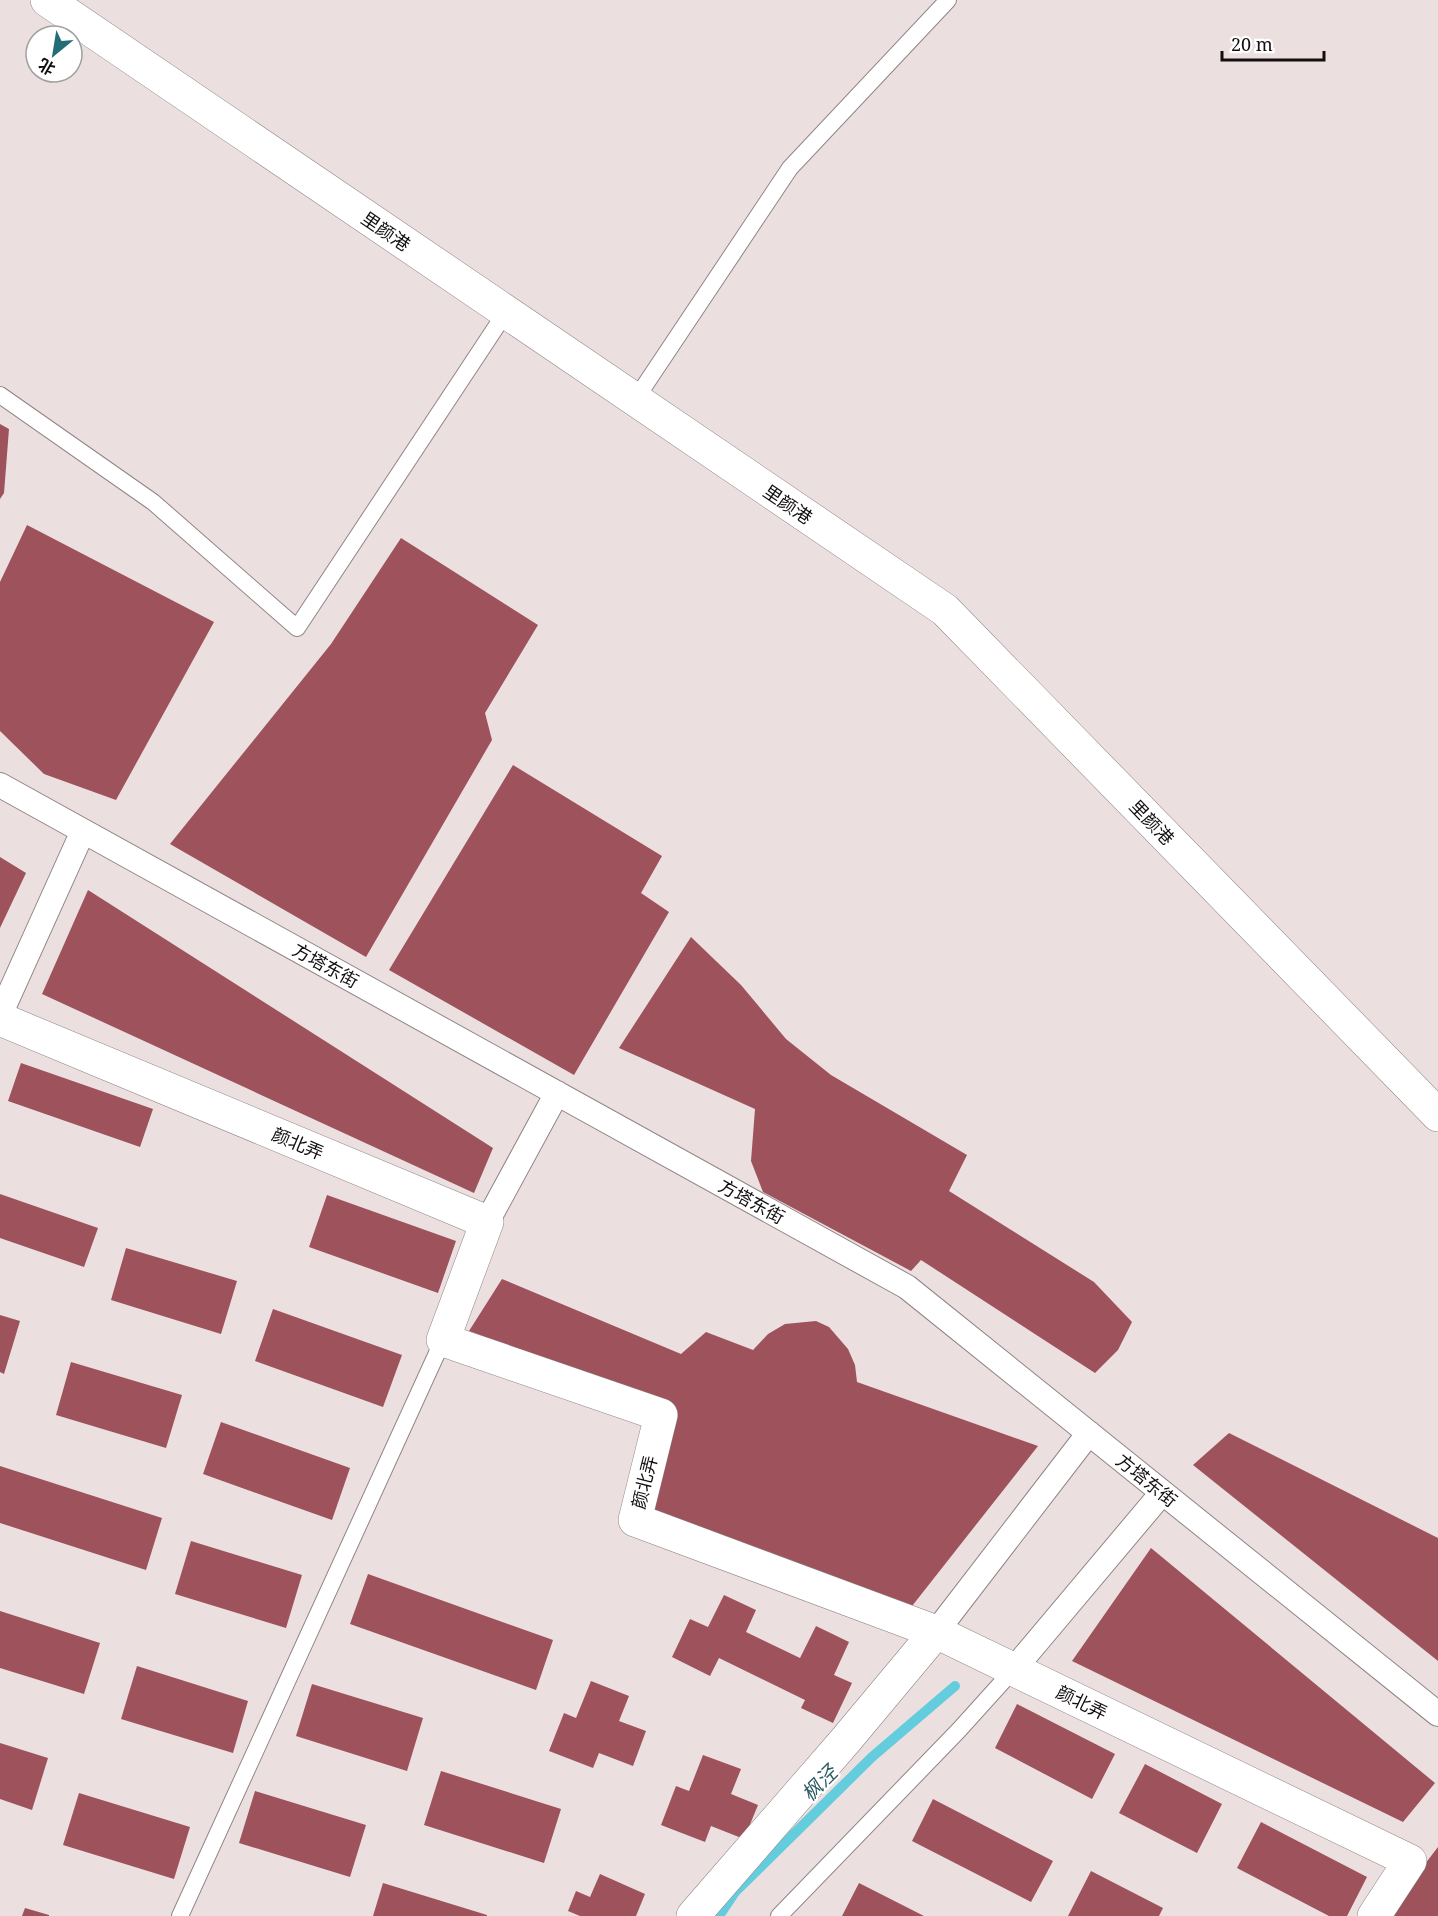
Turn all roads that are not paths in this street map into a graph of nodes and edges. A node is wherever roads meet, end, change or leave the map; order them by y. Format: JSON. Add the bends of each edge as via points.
{"nodes":[{"id":1,"x":47,"y":0,"type":"edge"},
{"id":2,"x":948,"y":0,"type":"edge"},
{"id":3,"x":506,"y":312,"type":"junction"},
{"id":4,"x":0,"y":395,"type":"edge"},
{"id":5,"x":635,"y":400,"type":"junction"},
{"id":6,"x":0,"y":785,"type":"edge"},
{"id":7,"x":83,"y":831,"type":"junction"},
{"id":8,"x":0,"y":1017,"type":"edge"},
{"id":9,"x":557,"y":1093,"type":"junction"},
{"id":10,"x":1438,"y":1115,"type":"edge"},
{"id":11,"x":487,"y":1222,"type":"junction"},
{"id":12,"x":443,"y":1340,"type":"junction"},
{"id":13,"x":1089,"y":1433,"type":"junction"},
{"id":14,"x":1162,"y":1492,"type":"junction"},
{"id":15,"x":936,"y":1632,"type":"junction"},
{"id":16,"x":1014,"y":1669,"type":"junction"},
{"id":17,"x":1438,"y":1714,"type":"edge"},
{"id":18,"x":180,"y":1916,"type":"edge"},
{"id":19,"x":693,"y":1916,"type":"edge"},
{"id":20,"x":779,"y":1916,"type":"edge"},
{"id":21,"x":1374,"y":1916,"type":"edge"}],
"edges":[{"from":1,"to":3,"type":"street","name":"里颜港"},
{"from":2,"to":5,"type":"lane","via":[[790,168]]},
{"from":3,"to":4,"type":"lane","via":[[297,628],[153,502]]},
{"from":3,"to":5,"type":"street","name":"里颜港"},
{"from":5,"to":10,"type":"street","name":"里颜港","via":[[945,610]]},
{"from":6,"to":7,"type":"street","name":"方塔东街"},
{"from":7,"to":8,"type":"street"},
{"from":7,"to":9,"type":"street","name":"方塔东街"},
{"from":8,"to":11,"type":"street","name":"颜北弄"},
{"from":9,"to":11,"type":"street"},
{"from":9,"to":13,"type":"street","name":"方塔东街","via":[[907,1287]]},
{"from":11,"to":12,"type":"street"},
{"from":12,"to":15,"type":"street","name":"颜北弄","via":[[661,1415],[635,1520]]},
{"from":12,"to":18,"type":"lane"},
{"from":13,"to":14,"type":"street","name":"方塔东街"},
{"from":13,"to":15,"type":"street"},
{"from":14,"to":16,"type":"street"},
{"from":14,"to":17,"type":"street","name":"方塔东街"},
{"from":15,"to":16,"type":"street","name":"颜北弄"},
{"from":15,"to":19,"type":"street"},
{"from":16,"to":20,"type":"lane"},
{"from":16,"to":21,"type":"street","name":"颜北弄","via":[[1410,1861]]}]}
